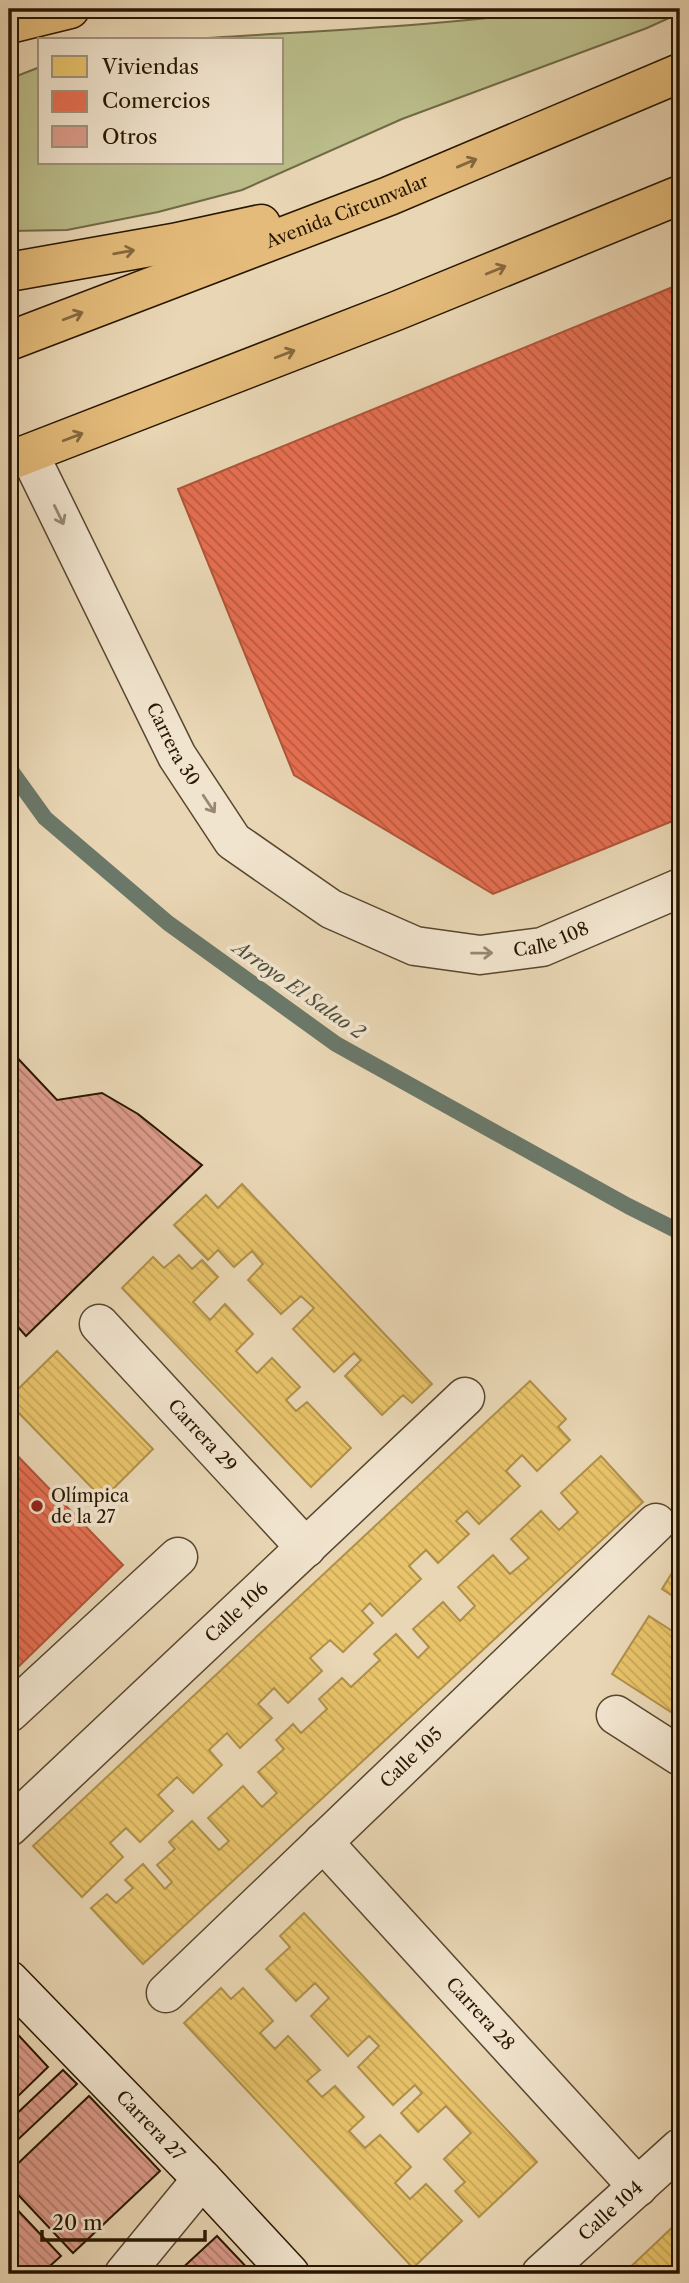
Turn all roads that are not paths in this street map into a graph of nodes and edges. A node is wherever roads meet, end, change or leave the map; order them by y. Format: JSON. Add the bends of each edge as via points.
{"nodes":[{"id":1,"x":70,"y":9,"type":"edge"},
{"id":2,"x":9,"y":24,"type":"edge"},
{"id":3,"x":680,"y":73,"type":"edge"},
{"id":4,"x":680,"y":195,"type":"edge"},
{"id":5,"x":389,"y":196,"type":"junction"},
{"id":6,"x":9,"y":272,"type":"edge"},
{"id":7,"x":9,"y":341,"type":"edge"},
{"id":8,"x":19,"y":457,"type":"edge"},
{"id":9,"x":680,"y":888,"type":"edge"},
{"id":10,"x":415,"y":946,"type":"joint"},
{"id":11,"x":99,"y":1325,"type":"dead end"},
{"id":12,"x":465,"y":1397,"type":"dead end"},
{"id":13,"x":656,"y":1523,"type":"dead end"},
{"id":14,"x":306,"y":1548,"type":"junction"},
{"id":15,"x":178,"y":1557,"type":"dead end"},
{"id":16,"x":9,"y":1713,"type":"edge"},
{"id":17,"x":617,"y":1715,"type":"dead end"},
{"id":18,"x":680,"y":1756,"type":"edge"},
{"id":19,"x":9,"y":1827,"type":"edge"},
{"id":20,"x":323,"y":1842,"type":"junction"},
{"id":21,"x":9,"y":1980,"type":"edge"},
{"id":22,"x":166,"y":1993,"type":"dead end"},
{"id":23,"x":680,"y":2148,"type":"edge"},
{"id":24,"x":202,"y":2179,"type":"junction"},
{"id":25,"x":638,"y":2187,"type":"junction"},
{"id":26,"x":124,"y":2274,"type":"edge"},
{"id":27,"x":290,"y":2274,"type":"edge"},
{"id":28,"x":541,"y":2274,"type":"edge"}],
"edges":[{"from":1,"to":2,"type":"highway"},
{"from":5,"to":3,"type":"highway","name":"Avenida Circunvalar","one_way":true},
{"from":8,"to":4,"type":"highway","one_way":true},
{"from":6,"to":5,"type":"highway","one_way":true,"via":[[173,243]]},
{"from":7,"to":5,"type":"highway","name":"Avenida Circunvalar","one_way":true},
{"from":8,"to":10,"type":"street","name":"Carrera 30","one_way":true,"via":[[177,756],[233,841],[331,909]]},
{"from":10,"to":9,"type":"street","name":"Calle 108","one_way":true,"via":[[480,955],[542,947]]},
{"from":11,"to":14,"type":"street","name":"Carrera 29"},
{"from":12,"to":14,"type":"street","name":"Calle 106"},
{"from":13,"to":20,"type":"street","name":"Calle 105"},
{"from":14,"to":19,"type":"street","name":"Calle 106"},
{"from":15,"to":16,"type":"street"},
{"from":17,"to":18,"type":"street"},
{"from":20,"to":22,"type":"street","name":"Calle 105"},
{"from":20,"to":25,"type":"street","name":"Carrera 28"},
{"from":21,"to":24,"type":"street","name":"Carrera 27"},
{"from":23,"to":25,"type":"street","name":"Calle 104"},
{"from":24,"to":26,"type":"street"},
{"from":24,"to":27,"type":"street","name":"Carrera 27"},
{"from":25,"to":28,"type":"street","name":"Calle 104"}]}
